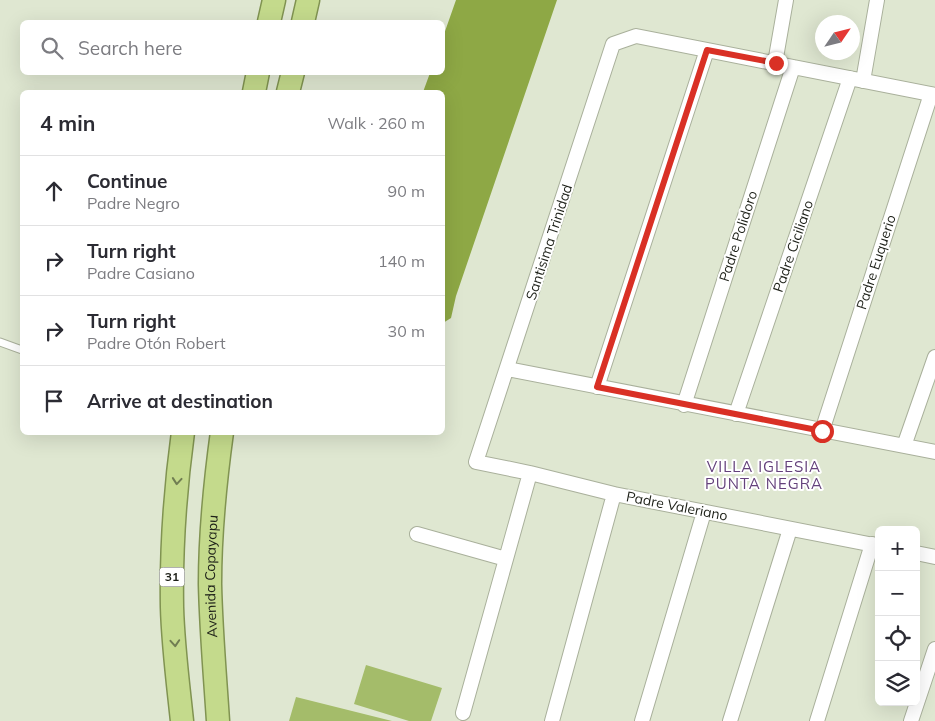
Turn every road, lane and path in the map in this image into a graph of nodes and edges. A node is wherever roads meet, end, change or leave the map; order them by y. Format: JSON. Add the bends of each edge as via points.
{"nodes":[{"id":1,"x":274,"y":0,"type":"edge"},
{"id":2,"x":308,"y":0,"type":"edge"},
{"id":3,"x":786,"y":0,"type":"edge"},
{"id":4,"x":877,"y":0,"type":"edge"},
{"id":5,"x":269,"y":20,"type":"edge"},
{"id":6,"x":303,"y":20,"type":"edge"},
{"id":7,"x":707,"y":50,"type":"junction"},
{"id":8,"x":776,"y":63,"type":"junction"},
{"id":9,"x":793,"y":67,"type":"junction"},
{"id":10,"x":257,"y":75,"type":"edge"},
{"id":11,"x":292,"y":75,"type":"edge"},
{"id":12,"x":856,"y":79,"type":"junction"},
{"id":13,"x":254,"y":90,"type":"edge"},
{"id":14,"x":288,"y":90,"type":"edge"},
{"id":15,"x":933,"y":94,"type":"edge"},
{"id":16,"x":0,"y":342,"type":"edge"},
{"id":17,"x":20,"y":349,"type":"edge"},
{"id":18,"x":935,"y":357,"type":"edge"},
{"id":19,"x":508,"y":369,"type":"junction"},
{"id":20,"x":597,"y":387,"type":"junction"},
{"id":21,"x":684,"y":405,"type":"junction"},
{"id":22,"x":736,"y":414,"type":"junction"},
{"id":23,"x":822,"y":431,"type":"junction"},
{"id":24,"x":183,"y":435,"type":"edge"},
{"id":25,"x":222,"y":435,"type":"edge"},
{"id":26,"x":904,"y":446,"type":"junction"},
{"id":27,"x":935,"y":452,"type":"edge"},
{"id":28,"x":476,"y":462,"type":"joint"},
{"id":29,"x":530,"y":473,"type":"junction"},
{"id":30,"x":614,"y":494,"type":"junction"},
{"id":31,"x":704,"y":512,"type":"junction"},
{"id":32,"x":790,"y":529,"type":"junction"},
{"id":33,"x":417,"y":534,"type":"dead end"},
{"id":34,"x":875,"y":545,"type":"edge"},
{"id":35,"x":920,"y":554,"type":"edge"},
{"id":36,"x":935,"y":557,"type":"edge"},
{"id":37,"x":506,"y":559,"type":"junction"},
{"id":38,"x":935,"y":649,"type":"edge"},
{"id":39,"x":463,"y":713,"type":"dead end"},
{"id":40,"x":182,"y":721,"type":"edge"},
{"id":41,"x":218,"y":721,"type":"edge"},
{"id":42,"x":552,"y":721,"type":"edge"},
{"id":43,"x":642,"y":721,"type":"edge"},
{"id":44,"x":730,"y":721,"type":"edge"},
{"id":45,"x":817,"y":721,"type":"edge"},
{"id":46,"x":911,"y":721,"type":"edge"}],
"edges":[{"from":1,"to":5,"type":"highway"},
{"from":2,"to":6,"type":"highway"},
{"from":3,"to":8,"type":"street"},
{"from":4,"to":12,"type":"street","name":"Padre Ciciliano"},
{"from":7,"to":8,"type":"street"},
{"from":7,"to":19,"type":"street","name":"Santisima Trinidad","via":[[636,36],[613,44]]},
{"from":7,"to":20,"type":"street"},
{"from":8,"to":9,"type":"street"},
{"from":9,"to":12,"type":"street"},
{"from":9,"to":21,"type":"street","name":"Padre Polidoro"},
{"from":10,"to":13,"type":"highway"},
{"from":11,"to":14,"type":"highway"},
{"from":12,"to":15,"type":"street"},
{"from":12,"to":22,"type":"street","name":"Padre Ciciliano"},
{"from":15,"to":23,"type":"street","name":"Padre Euquerio"},
{"from":16,"to":17,"type":"lane"},
{"from":18,"to":26,"type":"street"},
{"from":19,"to":20,"type":"street"},
{"from":19,"to":28,"type":"street","name":"Santisima Trinidad"},
{"from":20,"to":21,"type":"street"},
{"from":21,"to":22,"type":"street"},
{"from":22,"to":23,"type":"street"},
{"from":23,"to":26,"type":"street"},
{"from":24,"to":40,"type":"highway","number":"31","one_way":true,"via":[[172,562],[172,609]]},
{"from":25,"to":41,"type":"highway","name":"Avenida Copayapu","via":[[214,497],[210,583]]},
{"from":26,"to":27,"type":"street"},
{"from":28,"to":29,"type":"street","name":"Padre Valeriano"},
{"from":29,"to":30,"type":"street","name":"Padre Valeriano"},
{"from":29,"to":37,"type":"street"},
{"from":30,"to":31,"type":"street","name":"Padre Valeriano"},
{"from":30,"to":42,"type":"street"},
{"from":31,"to":32,"type":"street","name":"Padre Valeriano"},
{"from":31,"to":43,"type":"street"},
{"from":32,"to":34,"type":"street","name":"Padre Valeriano"},
{"from":32,"to":44,"type":"street"},
{"from":33,"to":37,"type":"street"},
{"from":34,"to":45,"type":"street"},
{"from":35,"to":36,"type":"street"},
{"from":37,"to":39,"type":"street"},
{"from":38,"to":46,"type":"street"}]}
